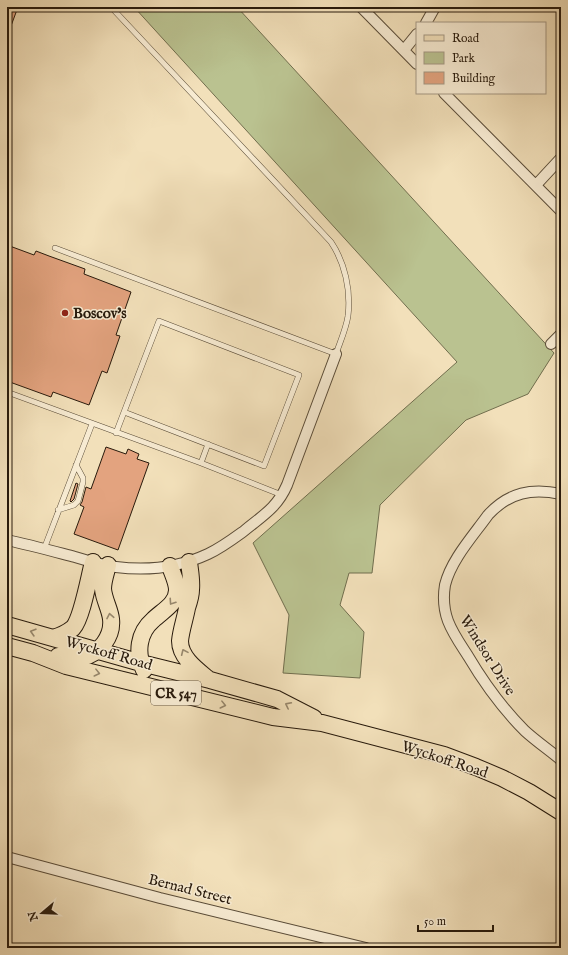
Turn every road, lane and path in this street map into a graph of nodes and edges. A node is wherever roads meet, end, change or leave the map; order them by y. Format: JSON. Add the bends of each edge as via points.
{"nodes":[{"id":1,"x":111,"y":7,"type":"edge"},
{"id":2,"x":361,"y":7,"type":"edge"},
{"id":3,"x":435,"y":7,"type":"edge"},
{"id":4,"x":427,"y":22,"type":"edge"},
{"id":5,"x":416,"y":35,"type":"edge"},
{"id":6,"x":404,"y":50,"type":"junction"},
{"id":7,"x":416,"y":63,"type":"edge"},
{"id":8,"x":445,"y":94,"type":"edge"},
{"id":9,"x":561,"y":158,"type":"edge"},
{"id":10,"x":536,"y":185,"type":"junction"},
{"id":11,"x":561,"y":211,"type":"edge"},
{"id":12,"x":55,"y":248,"type":"dead end"},
{"id":13,"x":561,"y":334,"type":"edge"},
{"id":14,"x":551,"y":344,"type":"dead end"},
{"id":15,"x":336,"y":354,"type":"junction"},
{"id":16,"x":7,"y":392,"type":"edge"},
{"id":17,"x":124,"y":412,"type":"junction"},
{"id":18,"x":92,"y":424,"type":"junction"},
{"id":19,"x":116,"y":433,"type":"junction"},
{"id":20,"x":208,"y":444,"type":"junction"},
{"id":21,"x":201,"y":464,"type":"junction"},
{"id":22,"x":76,"y":465,"type":"junction"},
{"id":23,"x":561,"y":494,"type":"edge"},
{"id":24,"x":282,"y":495,"type":"junction"},
{"id":25,"x":58,"y":510,"type":"junction"},
{"id":26,"x":7,"y":540,"type":"edge"},
{"id":27,"x":44,"y":549,"type":"junction"},
{"id":28,"x":189,"y":562,"type":"junction"},
{"id":29,"x":100,"y":564,"type":"junction"},
{"id":30,"x":170,"y":566,"type":"junction"},
{"id":31,"x":7,"y":625,"type":"edge"},
{"id":32,"x":53,"y":638,"type":"junction"},
{"id":33,"x":7,"y":646,"type":"edge"},
{"id":34,"x":97,"y":650,"type":"junction"},
{"id":35,"x":33,"y":653,"type":"junction"},
{"id":36,"x":141,"y":663,"type":"junction"},
{"id":37,"x":210,"y":680,"type":"junction"},
{"id":38,"x":159,"y":688,"type":"junction"},
{"id":39,"x":322,"y":722,"type":"junction"},
{"id":40,"x":561,"y":760,"type":"edge"},
{"id":41,"x":561,"y":812,"type":"edge"},
{"id":42,"x":7,"y":857,"type":"edge"},
{"id":43,"x":366,"y":948,"type":"edge"}],
"edges":[{"from":1,"to":15,"type":"lane","via":[[337,251],[347,281],[349,303],[346,326]]},
{"from":2,"to":6,"type":"street"},
{"from":3,"to":4,"type":"street"},
{"from":5,"to":6,"type":"street"},
{"from":6,"to":7,"type":"street"},
{"from":8,"to":10,"type":"street"},
{"from":9,"to":10,"type":"street"},
{"from":10,"to":11,"type":"street"},
{"from":12,"to":15,"type":"lane"},
{"from":13,"to":14,"type":"street"},
{"from":15,"to":24,"type":"street"},
{"from":16,"to":18,"type":"lane"},
{"from":17,"to":19,"type":"lane"},
{"from":17,"to":20,"type":"lane"},
{"from":17,"to":20,"type":"lane","via":[[158,321],[299,375],[264,466]]},
{"from":18,"to":19,"type":"lane"},
{"from":18,"to":22,"type":"lane"},
{"from":19,"to":21,"type":"lane"},
{"from":20,"to":21,"type":"lane"},
{"from":21,"to":24,"type":"lane"},
{"from":22,"to":25,"type":"lane"},
{"from":22,"to":25,"type":"lane","via":[[84,482],[78,501],[74,505]]},
{"from":23,"to":40,"type":"street","name":"Windsor Drive","via":[[548,491],[525,492],[498,505],[488,515],[450,571],[445,584],[444,600],[448,622],[489,689],[527,732]]},
{"from":24,"to":28,"type":"street","via":[[271,509],[233,539]]},
{"from":25,"to":27,"type":"lane"},
{"from":26,"to":27,"type":"street"},
{"from":27,"to":29,"type":"street"},
{"from":28,"to":30,"type":"street"},
{"from":37,"to":28,"type":"main road","one_way":true,"via":[[189,662],[181,647],[191,591]]},
{"from":29,"to":30,"type":"street","via":[[123,568]]},
{"from":29,"to":32,"type":"main road","via":[[73,628]]},
{"from":34,"to":29,"type":"main road","one_way":true,"via":[[107,640],[112,625],[103,590]]},
{"from":30,"to":36,"type":"main road","one_way":true,"via":[[177,593],[167,609],[143,632],[139,645]]},
{"from":32,"to":31,"type":"main road","name":"Wyckoff Road","number":"CR 547","one_way":true},
{"from":32,"to":34,"type":"main road","name":"Wyckoff Road","number":"CR 547"},
{"from":33,"to":35,"type":"main road","name":"Wyckoff Road","number":"CR 547"},
{"from":34,"to":35,"type":"main road","via":[[77,658]]},
{"from":34,"to":36,"type":"main road","name":"Wyckoff Road","number":"CR 547"},
{"from":35,"to":38,"type":"main road","name":"Wyckoff Road","number":"CR 547","one_way":true,"via":[[66,666]]},
{"from":36,"to":37,"type":"main road","name":"Wyckoff Road","number":"CR 547"},
{"from":36,"to":38,"type":"main road"},
{"from":39,"to":37,"type":"main road","name":"Wyckoff Road","number":"CR 547","one_way":true,"via":[[277,699]]},
{"from":38,"to":39,"type":"main road","name":"Wyckoff Road","number":"CR 547","one_way":true,"via":[[273,717]]},
{"from":39,"to":41,"type":"main road","name":"Wyckoff Road","number":"CR 547","via":[[444,755],[476,767],[529,792]]},
{"from":42,"to":43,"type":"street","name":"Bernad Street","via":[[160,898]]}]}
